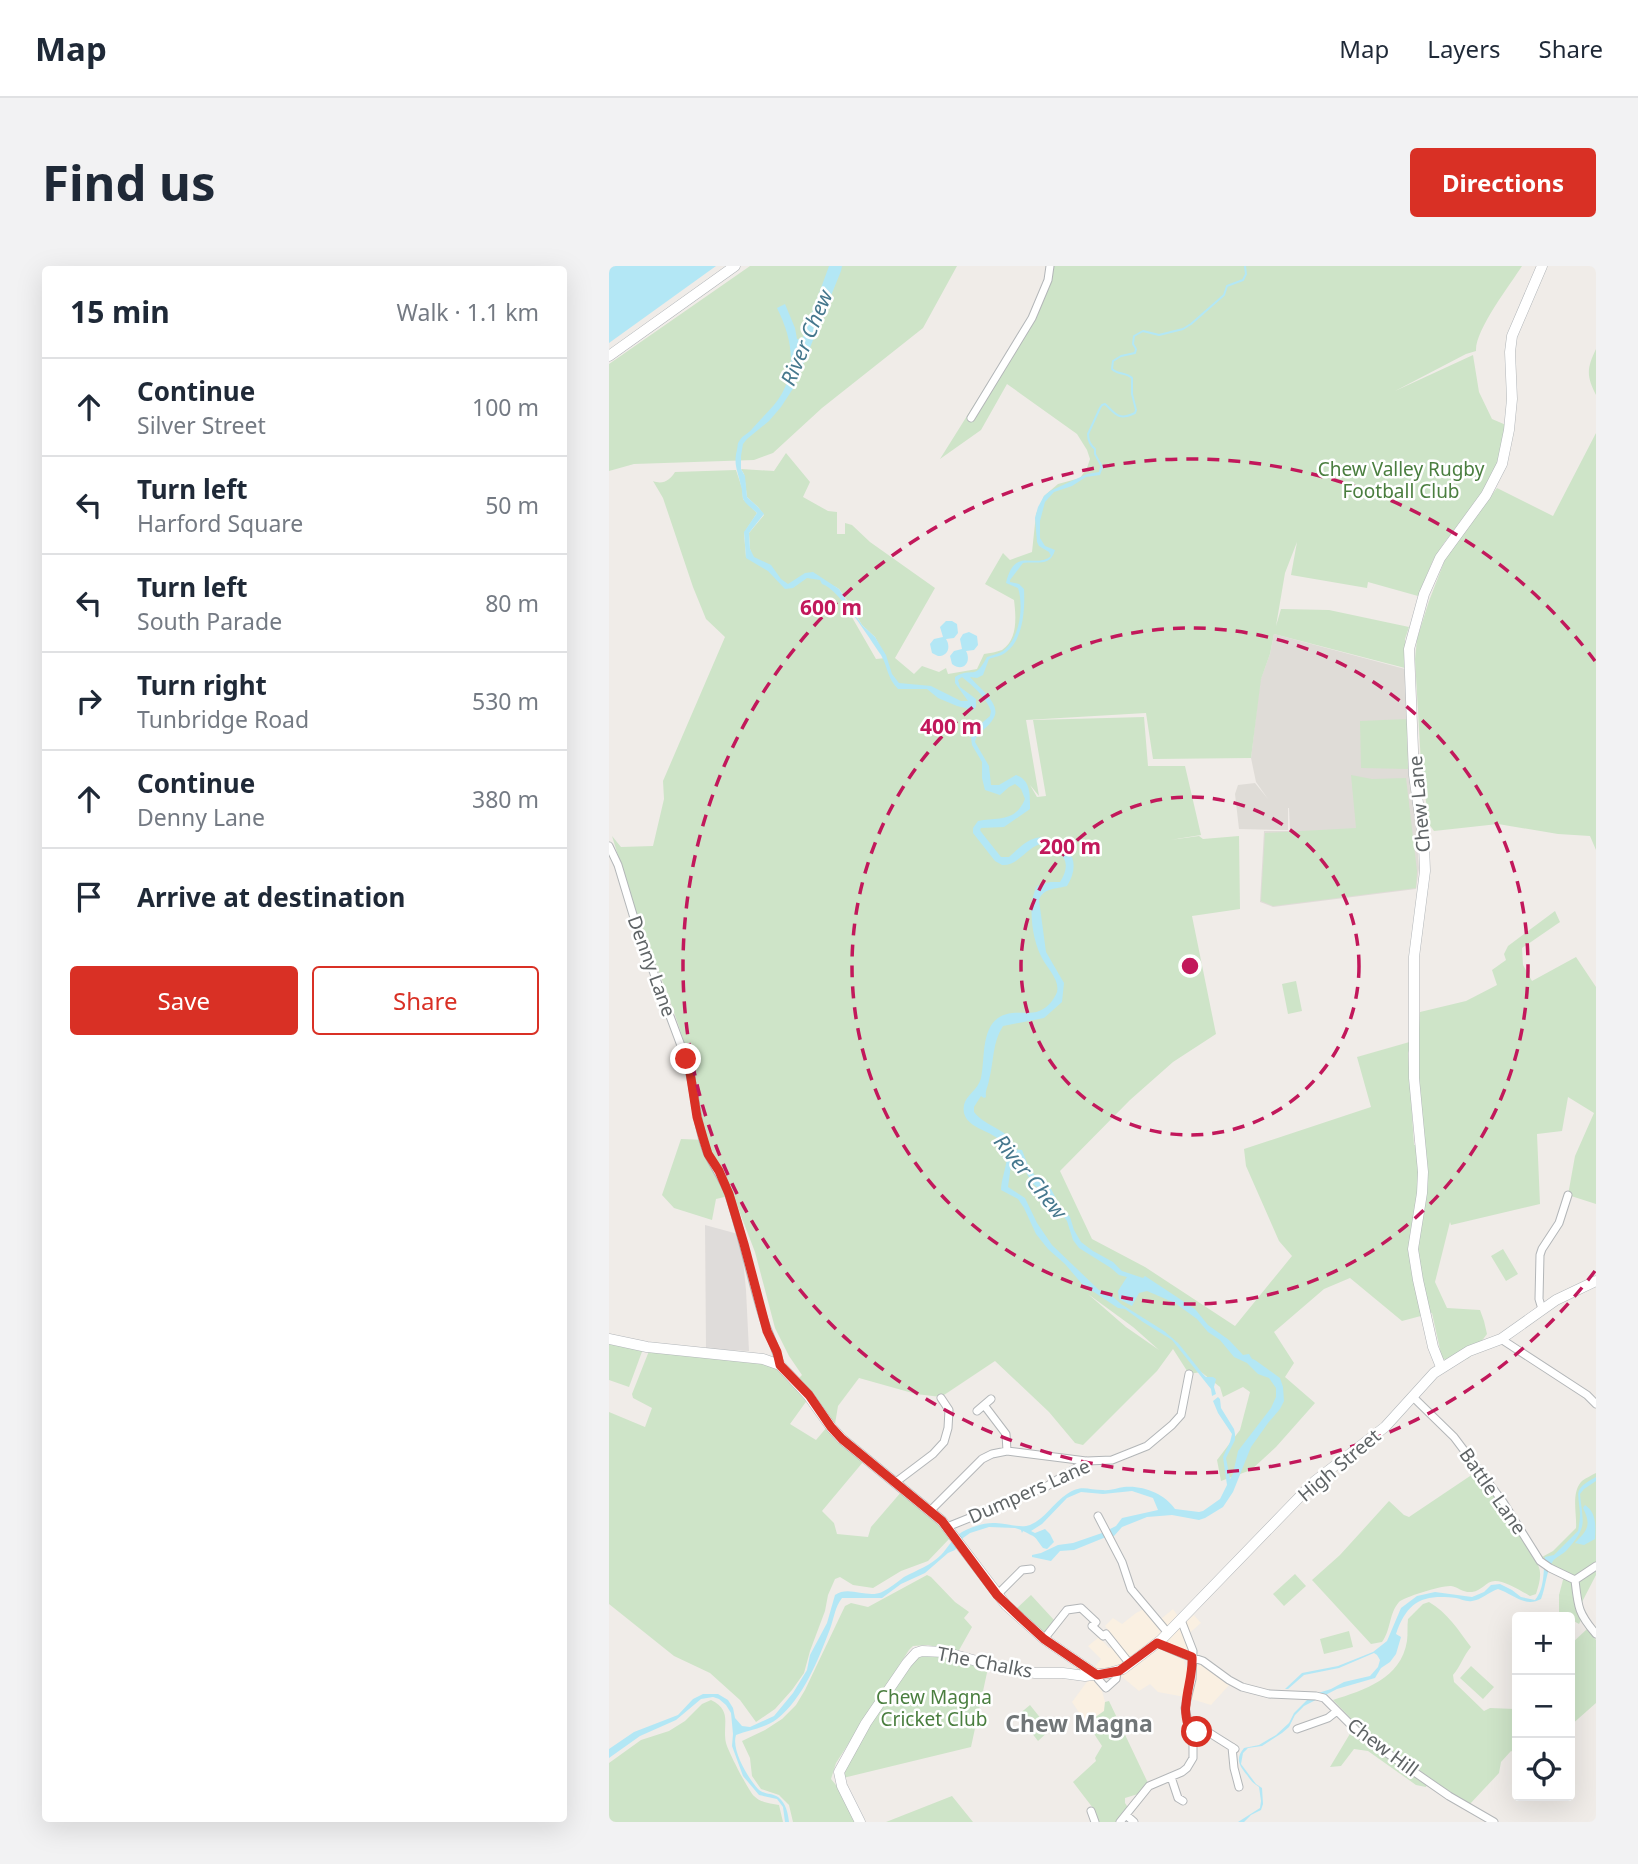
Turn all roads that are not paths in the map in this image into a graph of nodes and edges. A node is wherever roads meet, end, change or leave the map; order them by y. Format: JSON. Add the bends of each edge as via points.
{"nodes":[{"id":1,"x":735,"y":266,"type":"edge"},
{"id":2,"x":1050,"y":266,"type":"edge"},
{"id":3,"x":1542,"y":266,"type":"edge"},
{"id":4,"x":609,"y":356,"type":"edge"},
{"id":5,"x":971,"y":418,"type":"dead end"},
{"id":6,"x":609,"y":846,"type":"edge"},
{"id":7,"x":1567,"y":1195,"type":"dead end"},
{"id":8,"x":1596,"y":1281,"type":"edge"},
{"id":9,"x":1542,"y":1309,"type":"junction"},
{"id":10,"x":609,"y":1339,"type":"edge"},
{"id":11,"x":1501,"y":1339,"type":"junction"},
{"id":12,"x":780,"y":1365,"type":"junction"},
{"id":13,"x":1441,"y":1367,"type":"junction"},
{"id":14,"x":1189,"y":1374,"type":"dead end"},
{"id":15,"x":1413,"y":1397,"type":"junction"},
{"id":16,"x":941,"y":1398,"type":"dead end"},
{"id":17,"x":992,"y":1399,"type":"dead end"},
{"id":18,"x":1596,"y":1404,"type":"edge"},
{"id":19,"x":984,"y":1405,"type":"junction"},
{"id":20,"x":977,"y":1411,"type":"dead end"},
{"id":21,"x":1007,"y":1451,"type":"junction"},
{"id":22,"x":1087,"y":1461,"type":"junction"},
{"id":23,"x":896,"y":1482,"type":"junction"},
{"id":24,"x":931,"y":1510,"type":"junction"},
{"id":25,"x":1098,"y":1516,"type":"dead end"},
{"id":26,"x":950,"y":1531,"type":"junction"},
{"id":27,"x":1596,"y":1566,"type":"edge"},
{"id":28,"x":1031,"y":1569,"type":"dead end"},
{"id":29,"x":1576,"y":1580,"type":"junction"},
{"id":30,"x":997,"y":1595,"type":"junction"},
{"id":31,"x":1181,"y":1620,"type":"junction"},
{"id":32,"x":1168,"y":1633,"type":"junction"},
{"id":33,"x":1596,"y":1634,"type":"edge"},
{"id":34,"x":1044,"y":1639,"type":"junction"},
{"id":35,"x":1157,"y":1643,"type":"junction"},
{"id":36,"x":1192,"y":1657,"type":"junction"},
{"id":37,"x":1130,"y":1664,"type":"junction"},
{"id":38,"x":1117,"y":1672,"type":"joint"},
{"id":39,"x":1097,"y":1675,"type":"junction"},
{"id":40,"x":1337,"y":1711,"type":"junction"},
{"id":41,"x":1303,"y":1730,"type":"dead end"},
{"id":42,"x":1190,"y":1734,"type":"junction"},
{"id":43,"x":1171,"y":1777,"type":"junction"},
{"id":44,"x":1239,"y":1787,"type":"dead end"},
{"id":45,"x":1183,"y":1801,"type":"dead end"},
{"id":46,"x":1091,"y":1811,"type":"dead end"},
{"id":47,"x":1125,"y":1815,"type":"junction"},
{"id":48,"x":860,"y":1822,"type":"edge"},
{"id":49,"x":1095,"y":1822,"type":"edge"},
{"id":50,"x":1120,"y":1822,"type":"edge"},
{"id":51,"x":1134,"y":1822,"type":"edge"},
{"id":52,"x":1494,"y":1822,"type":"edge"}],
"edges":[{"from":1,"to":4,"type":"main road"},
{"from":2,"to":5,"type":"street","via":[[1031,318]]},
{"from":3,"to":13,"type":"main road","name":"Chew Lane","via":[[1512,336],[1512,400],[1502,464],[1486,495],[1440,558],[1409,649],[1414,775],[1425,871],[1414,956],[1414,1078],[1423,1172],[1413,1249]]},
{"from":6,"to":12,"type":"street","name":"Denny Lane","via":[[686,1059],[704,1141],[729,1194]]},
{"from":7,"to":9,"type":"street","via":[[1559,1223],[1540,1255]]},
{"from":8,"to":9,"type":"main road","name":"High Street"},
{"from":9,"to":11,"type":"main road","name":"High Street"},
{"from":10,"to":12,"type":"main road"},
{"from":11,"to":13,"type":"main road","name":"High Street"},
{"from":11,"to":18,"type":"street"},
{"from":12,"to":23,"type":"main road","via":[[842,1439]]},
{"from":13,"to":15,"type":"main road","name":"High Street"},
{"from":14,"to":22,"type":"street","name":"Dumpers Lane","via":[[1181,1415],[1158,1439],[1112,1460]]},
{"from":15,"to":29,"type":"street","name":"Battle Lane","via":[[1454,1437],[1541,1561]]},
{"from":15,"to":31,"type":"main road","name":"High Street","via":[[1385,1427],[1315,1481]]},
{"from":16,"to":23,"type":"street","via":[[949,1410],[944,1442]]},
{"from":17,"to":19,"type":"street"},
{"from":19,"to":20,"type":"street"},
{"from":19,"to":21,"type":"street","via":[[1006,1434]]},
{"from":21,"to":22,"type":"street"},
{"from":21,"to":24,"type":"street","via":[[982,1459]]},
{"from":22,"to":26,"type":"street","name":"Dumpers Lane","via":[[1044,1488]]},
{"from":23,"to":24,"type":"main road"},
{"from":24,"to":26,"type":"main road"},
{"from":25,"to":32,"type":"street","via":[[1131,1589]]},
{"from":26,"to":30,"type":"main road"},
{"from":27,"to":29,"type":"street"},
{"from":28,"to":30,"type":"street","via":[[1022,1570]]},
{"from":29,"to":33,"type":"street","via":[[1581,1617]]},
{"from":30,"to":34,"type":"main road"},
{"from":31,"to":32,"type":"main road","name":"High Street"},
{"from":31,"to":36,"type":"street"},
{"from":32,"to":35,"type":"main road","name":"High Street"},
{"from":34,"to":37,"type":"street","via":[[1067,1610],[1081,1608],[1096,1622],[1092,1626],[1106,1634]]},
{"from":34,"to":39,"type":"main road"},
{"from":35,"to":36,"type":"street","name":"Chew Hill"},
{"from":35,"to":37,"type":"main road","name":"High Street"},
{"from":36,"to":40,"type":"street","name":"Chew Hill","via":[[1241,1687],[1269,1694],[1316,1696]]},
{"from":36,"to":42,"type":"street","via":[[1185,1708]]},
{"from":37,"to":38,"type":"main road","name":"High Street"},
{"from":38,"to":39,"type":"main road","name":"The Chalks"},
{"from":39,"to":48,"type":"main road","name":"The Chalks","via":[[1035,1673],[944,1652],[916,1653],[866,1723],[839,1772]]},
{"from":40,"to":41,"type":"street"},
{"from":40,"to":52,"type":"street","name":"Chew Hill","via":[[1372,1742]]},
{"from":42,"to":43,"type":"street","via":[[1193,1758],[1187,1768]]},
{"from":42,"to":44,"type":"street","via":[[1202,1730],[1233,1748]]},
{"from":43,"to":45,"type":"street"},
{"from":43,"to":47,"type":"street","via":[[1149,1786]]},
{"from":46,"to":49,"type":"street"},
{"from":47,"to":50,"type":"street"},
{"from":47,"to":51,"type":"street"}]}
